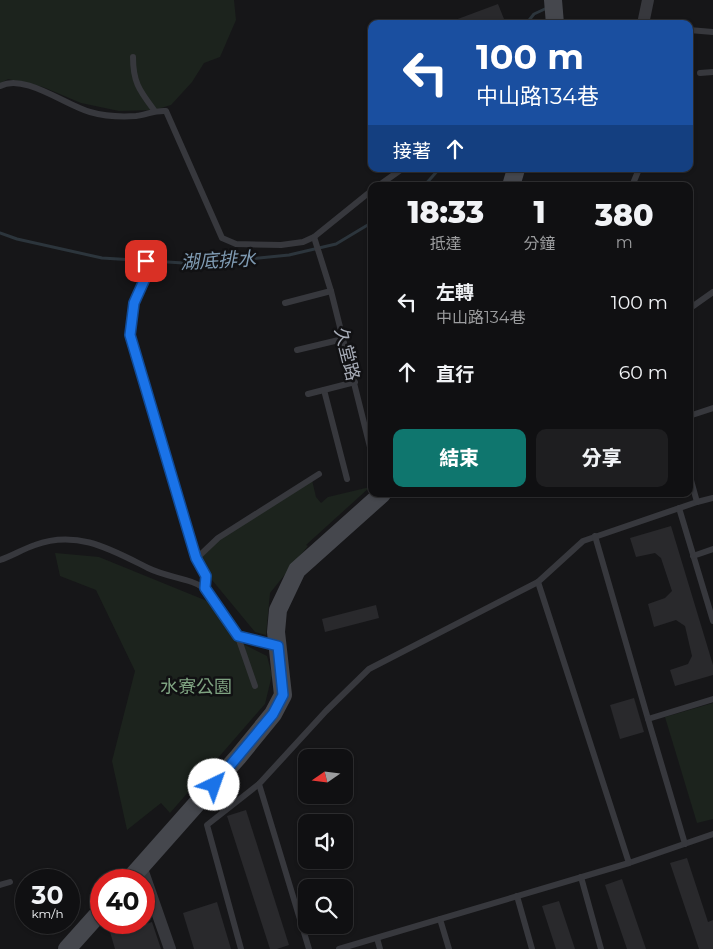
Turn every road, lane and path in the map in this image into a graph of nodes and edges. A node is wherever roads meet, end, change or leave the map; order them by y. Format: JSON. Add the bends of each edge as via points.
{"nodes":[{"id":1,"x":648,"y":0,"type":"edge"},
{"id":2,"x":643,"y":20,"type":"edge"},
{"id":3,"x":693,"y":30,"type":"edge"},
{"id":4,"x":713,"y":32,"type":"edge"},
{"id":5,"x":133,"y":57,"type":"dead end"},
{"id":6,"x":713,"y":72,"type":"edge"},
{"id":7,"x":700,"y":73,"type":"dead end"},
{"id":8,"x":0,"y":86,"type":"edge"},
{"id":9,"x":154,"y":110,"type":"junction"},
{"id":10,"x":398,"y":172,"type":"edge"},
{"id":11,"x":384,"y":182,"type":"edge"},
{"id":12,"x":368,"y":193,"type":"edge"},
{"id":13,"x":314,"y":237,"type":"junction"},
{"id":14,"x":146,"y":261,"type":"dead end"},
{"id":15,"x":331,"y":291,"type":"junction"},
{"id":16,"x":713,"y":292,"type":"edge"},
{"id":17,"x":286,"y":303,"type":"dead end"},
{"id":18,"x":693,"y":306,"type":"edge"},
{"id":19,"x":343,"y":339,"type":"junction"},
{"id":20,"x":297,"y":350,"type":"dead end"},
{"id":21,"x":354,"y":382,"type":"junction"},
{"id":22,"x":324,"y":390,"type":"junction"},
{"id":23,"x":308,"y":394,"type":"dead end"},
{"id":24,"x":713,"y":408,"type":"edge"},
{"id":25,"x":693,"y":415,"type":"edge"},
{"id":26,"x":368,"y":439,"type":"edge"},
{"id":27,"x":319,"y":474,"type":"dead end"},
{"id":28,"x":346,"y":479,"type":"dead end"},
{"id":29,"x":693,"y":488,"type":"edge"},
{"id":30,"x":379,"y":497,"type":"edge"},
{"id":31,"x":713,"y":498,"type":"edge"},
{"id":32,"x":697,"y":502,"type":"junction"},
{"id":33,"x":679,"y":508,"type":"junction"},
{"id":34,"x":595,"y":536,"type":"junction"},
{"id":35,"x":713,"y":549,"type":"edge"},
{"id":36,"x":693,"y":556,"type":"junction"},
{"id":37,"x":196,"y":558,"type":"junction"},
{"id":38,"x":0,"y":560,"type":"edge"},
{"id":39,"x":538,"y":582,"type":"junction"},
{"id":40,"x":205,"y":588,"type":"junction"},
{"id":41,"x":713,"y":621,"type":"edge"},
{"id":42,"x":238,"y":636,"type":"junction"},
{"id":43,"x":278,"y":646,"type":"junction"},
{"id":44,"x":255,"y":686,"type":"dead end"},
{"id":45,"x":713,"y":699,"type":"edge"},
{"id":46,"x":648,"y":719,"type":"junction"},
{"id":47,"x":259,"y":784,"type":"junction"},
{"id":48,"x":713,"y":834,"type":"edge"},
{"id":49,"x":685,"y":844,"type":"junction"},
{"id":50,"x":629,"y":863,"type":"junction"},
{"id":51,"x":141,"y":866,"type":"junction"},
{"id":52,"x":138,"y":869,"type":"edge"},
{"id":53,"x":581,"y":877,"type":"junction"},
{"id":54,"x":10,"y":882,"type":"dead end"},
{"id":55,"x":0,"y":885,"type":"edge"},
{"id":56,"x":517,"y":896,"type":"junction"},
{"id":57,"x":440,"y":919,"type":"junction"},
{"id":58,"x":90,"y":923,"type":"edge"},
{"id":59,"x":377,"y":938,"type":"junction"},
{"id":60,"x":67,"y":949,"type":"edge"},
{"id":61,"x":170,"y":949,"type":"edge"},
{"id":62,"x":241,"y":949,"type":"edge"},
{"id":63,"x":309,"y":949,"type":"edge"},
{"id":64,"x":339,"y":949,"type":"edge"},
{"id":65,"x":380,"y":949,"type":"edge"},
{"id":66,"x":449,"y":949,"type":"edge"},
{"id":67,"x":532,"y":949,"type":"edge"},
{"id":68,"x":601,"y":949,"type":"edge"}],
"edges":[{"from":1,"to":2,"type":"street"},
{"from":3,"to":4,"type":"lane"},
{"from":5,"to":9,"type":"lane","via":[[133,75],[138,89]]},
{"from":6,"to":7,"type":"lane"},
{"from":8,"to":9,"type":"lane","via":[[18,82],[89,112],[108,116],[138,116]]},
{"from":9,"to":13,"type":"lane","via":[[166,112],[222,238],[236,244],[281,245]]},
{"from":10,"to":11,"type":"lane"},
{"from":12,"to":13,"type":"lane"},
{"from":13,"to":15,"type":"lane","name":"久堂路"},
{"from":14,"to":37,"type":"lane","via":[[147,274],[134,303],[130,335]]},
{"from":15,"to":17,"type":"lane"},
{"from":15,"to":19,"type":"lane","name":"久堂路"},
{"from":16,"to":18,"type":"lane"},
{"from":19,"to":20,"type":"lane"},
{"from":19,"to":21,"type":"lane","name":"久堂路"},
{"from":21,"to":22,"type":"lane"},
{"from":21,"to":26,"type":"lane","name":"久堂路"},
{"from":22,"to":23,"type":"lane"},
{"from":22,"to":28,"type":"lane"},
{"from":24,"to":25,"type":"lane"},
{"from":27,"to":37,"type":"lane","via":[[218,538]]},
{"from":29,"to":32,"type":"lane"},
{"from":30,"to":43,"type":"street","via":[[297,570],[278,610]]},
{"from":31,"to":32,"type":"lane"},
{"from":32,"to":33,"type":"lane"},
{"from":33,"to":34,"type":"lane"},
{"from":33,"to":36,"type":"lane"},
{"from":34,"to":39,"type":"lane","via":[[583,541]]},
{"from":34,"to":46,"type":"lane"},
{"from":35,"to":36,"type":"lane"},
{"from":36,"to":41,"type":"lane"},
{"from":37,"to":40,"type":"lane","via":[[206,576]]},
{"from":38,"to":40,"type":"lane","via":[[37,544],[85,541],[120,553],[149,569]]},
{"from":39,"to":47,"type":"lane","via":[[369,669]]},
{"from":39,"to":50,"type":"lane"},
{"from":40,"to":42,"type":"lane"},
{"from":42,"to":43,"type":"lane"},
{"from":42,"to":44,"type":"lane"},
{"from":43,"to":51,"type":"street","via":[[283,695],[273,714]]},
{"from":45,"to":46,"type":"lane"},
{"from":46,"to":49,"type":"lane"},
{"from":47,"to":62,"type":"lane","via":[[207,825]]},
{"from":47,"to":63,"type":"lane"},
{"from":48,"to":49,"type":"lane"},
{"from":49,"to":50,"type":"lane"},
{"from":50,"to":53,"type":"lane"},
{"from":51,"to":52,"type":"street"},
{"from":51,"to":61,"type":"street"},
{"from":53,"to":56,"type":"lane"},
{"from":53,"to":68,"type":"lane"},
{"from":54,"to":55,"type":"lane"},
{"from":56,"to":57,"type":"lane"},
{"from":56,"to":67,"type":"lane"},
{"from":57,"to":59,"type":"lane"},
{"from":57,"to":66,"type":"lane"},
{"from":58,"to":60,"type":"street"},
{"from":59,"to":64,"type":"lane"},
{"from":59,"to":65,"type":"lane"}]}
